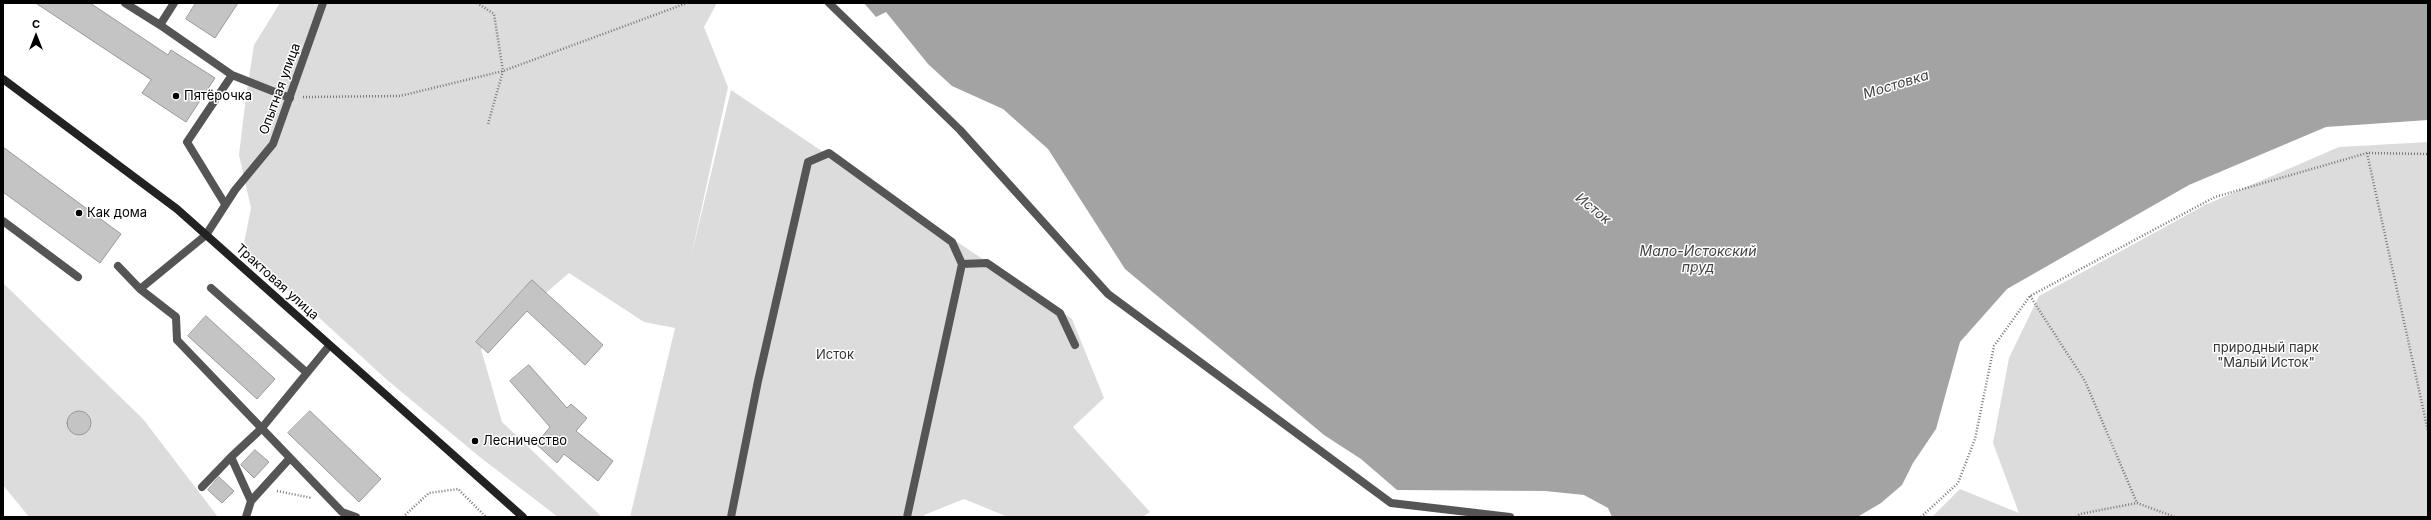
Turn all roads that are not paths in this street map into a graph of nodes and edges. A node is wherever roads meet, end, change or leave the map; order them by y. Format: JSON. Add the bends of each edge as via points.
{"nodes":[{"id":1,"x":125,"y":3,"type":"edge"},
{"id":2,"x":174,"y":3,"type":"edge"},
{"id":3,"x":323,"y":3,"type":"edge"},
{"id":4,"x":829,"y":3,"type":"edge"},
{"id":5,"x":160,"y":25,"type":"junction"},
{"id":6,"x":232,"y":75,"type":"junction"},
{"id":7,"x":3,"y":79,"type":"edge"},
{"id":8,"x":290,"y":98,"type":"junction"},
{"id":9,"x":225,"y":204,"type":"junction"},
{"id":10,"x":3,"y":220,"type":"edge"},
{"id":11,"x":206,"y":234,"type":"junction"},
{"id":12,"x":962,"y":264,"type":"junction"},
{"id":13,"x":118,"y":266,"type":"dead end"},
{"id":14,"x":78,"y":277,"type":"dead end"},
{"id":15,"x":211,"y":288,"type":"dead end"},
{"id":16,"x":140,"y":289,"type":"junction"},
{"id":17,"x":1075,"y":345,"type":"dead end"},
{"id":18,"x":329,"y":346,"type":"junction"},
{"id":19,"x":306,"y":372,"type":"junction"},
{"id":20,"x":261,"y":429,"type":"junction"},
{"id":21,"x":231,"y":457,"type":"junction"},
{"id":22,"x":290,"y":458,"type":"junction"},
{"id":23,"x":202,"y":487,"type":"dead end"},
{"id":24,"x":251,"y":501,"type":"junction"},
{"id":25,"x":246,"y":517,"type":"edge"},
{"id":26,"x":356,"y":517,"type":"edge"},
{"id":27,"x":523,"y":517,"type":"edge"},
{"id":28,"x":731,"y":517,"type":"edge"},
{"id":29,"x":907,"y":517,"type":"edge"},
{"id":30,"x":1510,"y":517,"type":"edge"}],
"edges":[{"from":1,"to":5,"type":"street"},
{"from":2,"to":5,"type":"street"},
{"from":3,"to":8,"type":"street","name":"Опытная улица"},
{"from":4,"to":30,"type":"street","via":[[960,130],[1108,294],[1391,503]]},
{"from":5,"to":6,"type":"street"},
{"from":6,"to":8,"type":"street"},
{"from":6,"to":9,"type":"street","via":[[187,142]]},
{"from":7,"to":11,"type":"main road","name":"Трактовая улица","via":[[123,167]]},
{"from":8,"to":9,"type":"street","name":"Опытная улица","via":[[273,144]]},
{"from":9,"to":11,"type":"street","name":"Опытная улица"},
{"from":10,"to":14,"type":"street"},
{"from":11,"to":16,"type":"street","name":"Опытная улица"},
{"from":11,"to":18,"type":"main road","name":"Трактовая улица"},
{"from":12,"to":17,"type":"street","via":[[987,263],[1060,313]]},
{"from":12,"to":28,"type":"street","via":[[952,242],[829,153],[808,162],[758,381]]},
{"from":12,"to":29,"type":"street"},
{"from":13,"to":16,"type":"street"},
{"from":15,"to":19,"type":"street"},
{"from":16,"to":20,"type":"street","via":[[176,317],[176,340]]},
{"from":18,"to":19,"type":"street"},
{"from":18,"to":27,"type":"main road","name":"Трактовая улица"},
{"from":19,"to":20,"type":"street"},
{"from":20,"to":21,"type":"street"},
{"from":20,"to":22,"type":"street"},
{"from":21,"to":23,"type":"street"},
{"from":21,"to":24,"type":"street"},
{"from":22,"to":24,"type":"street"},
{"from":22,"to":26,"type":"street","via":[[342,512]]},
{"from":24,"to":25,"type":"street"}]}
